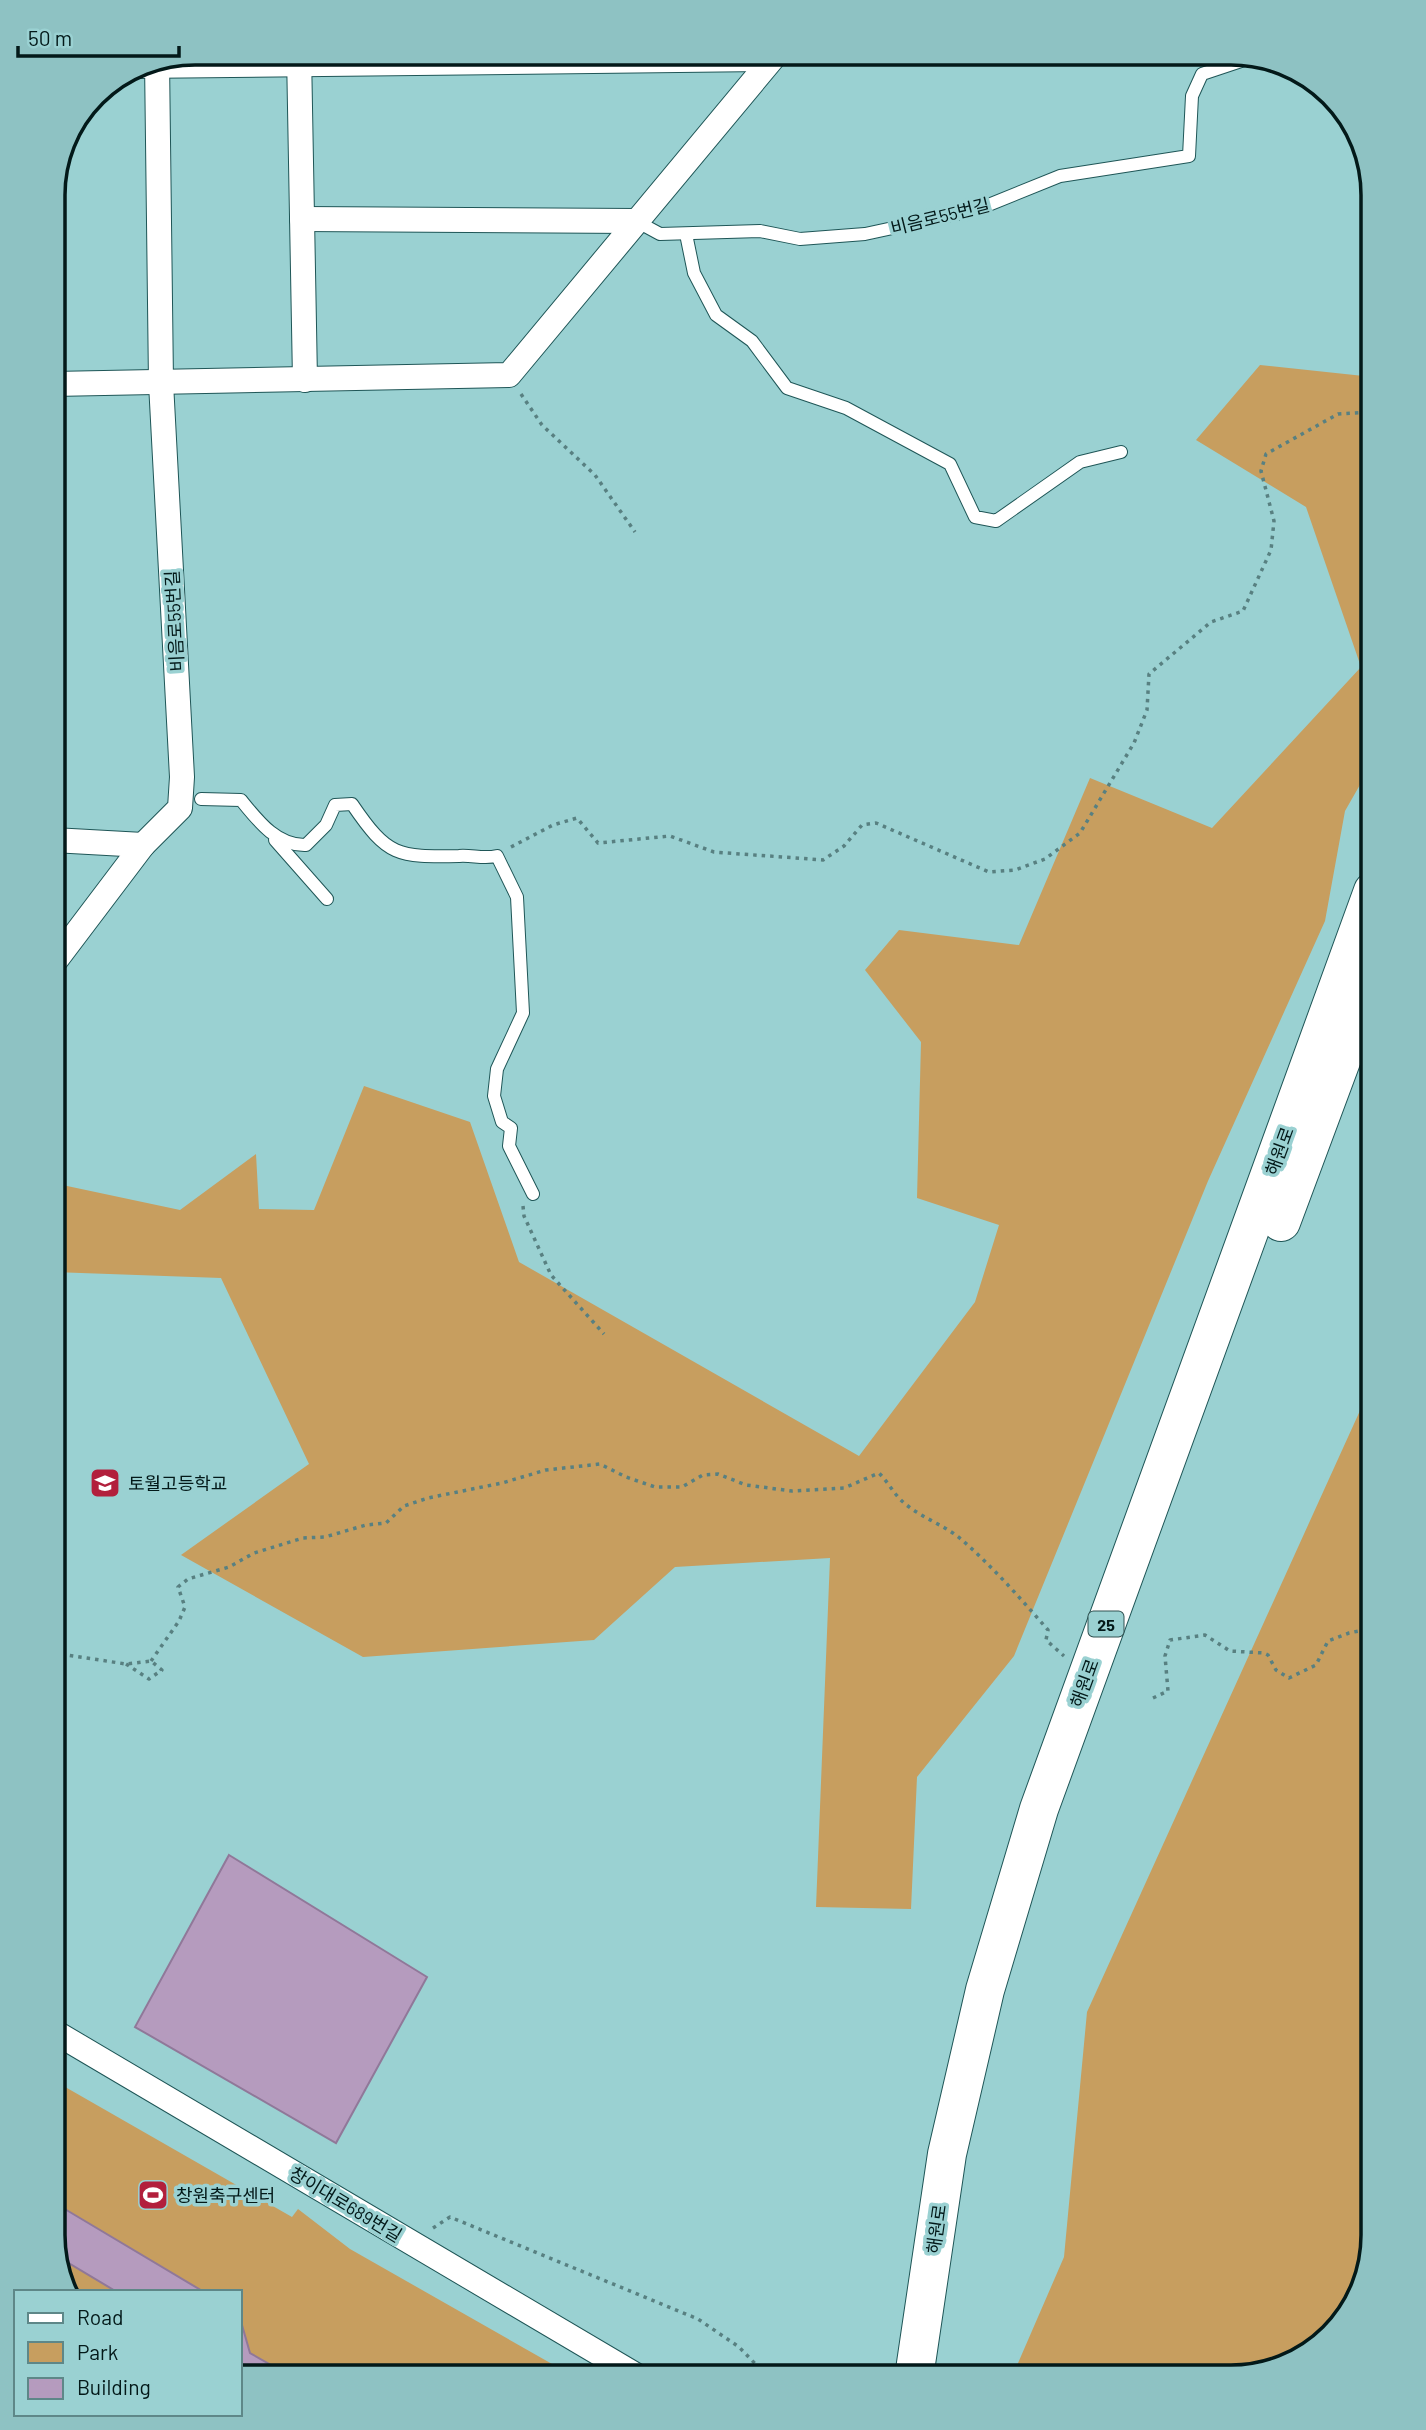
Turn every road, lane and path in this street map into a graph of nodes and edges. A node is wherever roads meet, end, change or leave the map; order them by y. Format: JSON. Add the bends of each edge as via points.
{"nodes":[{"id":1,"x":299,"y":65,"type":"edge"},
{"id":2,"x":766,"y":65,"type":"edge"},
{"id":3,"x":1230,"y":65,"type":"edge"},
{"id":4,"x":150,"y":73,"type":"edge"},
{"id":5,"x":302,"y":219,"type":"junction"},
{"id":6,"x":636,"y":221,"type":"junction"},
{"id":7,"x":686,"y":234,"type":"junction"},
{"id":8,"x":509,"y":375,"type":"junction"},
{"id":9,"x":304,"y":380,"type":"junction"},
{"id":10,"x":162,"y":383,"type":"junction"},
{"id":11,"x":65,"y":384,"type":"edge"},
{"id":12,"x":1361,"y":413,"type":"edge"},
{"id":13,"x":1121,"y":452,"type":"dead end"},
{"id":14,"x":635,"y":532,"type":"dead end"},
{"id":15,"x":182,"y":777,"type":"junction"},
{"id":16,"x":201,"y":799,"type":"joint"},
{"id":17,"x":263,"y":827,"type":"junction"},
{"id":18,"x":65,"y":841,"type":"edge"},
{"id":19,"x":520,"y":842,"type":"dead end"},
{"id":20,"x":143,"y":845,"type":"junction"},
{"id":21,"x":327,"y":899,"type":"dead end"},
{"id":22,"x":1361,"y":927,"type":"edge"},
{"id":23,"x":65,"y":948,"type":"edge"},
{"id":24,"x":1361,"y":1010,"type":"edge"},
{"id":25,"x":519,"y":1165,"type":"junction"},
{"id":26,"x":533,"y":1194,"type":"dead end"},
{"id":27,"x":604,"y":1334,"type":"dead end"},
{"id":28,"x":1361,"y":1631,"type":"edge"},
{"id":29,"x":65,"y":1655,"type":"edge"},
{"id":30,"x":1066,"y":1657,"type":"dead end"},
{"id":31,"x":151,"y":1661,"type":"junction"},
{"id":32,"x":126,"y":1664,"type":"junction"},
{"id":33,"x":1153,"y":1698,"type":"dead end"},
{"id":34,"x":65,"y":2039,"type":"edge"},
{"id":35,"x":432,"y":2230,"type":"dead end"},
{"id":36,"x":619,"y":2365,"type":"edge"},
{"id":37,"x":756,"y":2365,"type":"edge"},
{"id":38,"x":916,"y":2365,"type":"edge"},
{"id":39,"x":942,"y":2365,"type":"edge"}],
"edges":[{"from":1,"to":5,"type":"street"},
{"from":2,"to":6,"type":"street"},
{"from":3,"to":7,"type":"lane","name":"비음로55번길","via":[[1202,74],[1192,96],[1189,156],[1060,176],[976,210],[865,234],[800,239],[760,231]]},
{"from":4,"to":10,"type":"street","name":"비음로55번길"},
{"from":5,"to":6,"type":"street","name":"비음로55번길"},
{"from":5,"to":9,"type":"street"},
{"from":6,"to":7,"type":"lane","name":"비음로55번길","via":[[660,234]]},
{"from":6,"to":8,"type":"street"},
{"from":7,"to":13,"type":"lane","via":[[694,273],[716,315],[752,341],[787,388],[846,408],[950,464],[975,517],[996,520],[1080,462]]},
{"from":8,"to":9,"type":"street"},
{"from":8,"to":14,"type":"path","via":[[541,425],[595,475]]},
{"from":9,"to":10,"type":"street"},
{"from":10,"to":11,"type":"street"},
{"from":10,"to":15,"type":"street","name":"비음로55번길"},
{"from":12,"to":19,"type":"path","via":[[1338,414],[1266,454],[1261,471],[1274,521],[1270,550],[1243,611],[1211,622],[1149,674],[1147,710],[1134,743],[1080,833],[1045,859],[1015,870],[989,872],[876,823],[862,825],[844,846],[823,860],[714,852],[670,836],[598,843],[577,818]]},
{"from":15,"to":16,"type":"street"},
{"from":15,"to":20,"type":"street","name":"비음로55번길","via":[[180,808]]},
{"from":16,"to":17,"type":"lane","via":[[241,800]]},
{"from":17,"to":21,"type":"lane"},
{"from":17,"to":25,"type":"lane","via":[[292,846],[306,845],[326,825],[335,805],[352,804],[369,830],[397,853],[497,856],[517,897],[523,1013],[497,1069],[494,1096],[502,1122],[512,1128],[509,1146]]},
{"from":18,"to":20,"type":"street"},
{"from":20,"to":23,"type":"street","name":"비음로55번길"},
{"from":22,"to":38,"type":"highway","name":"해원로","number":"25","via":[[1038,1809],[985,1990],[947,2154]]},
{"from":24,"to":39,"type":"highway","name":"해원로","number":"25","via":[[1055,1825],[973,2133]]},
{"from":25,"to":26,"type":"lane"},
{"from":25,"to":27,"type":"path","via":[[524,1216],[551,1275]]},
{"from":28,"to":33,"type":"path","via":[[1328,1641],[1316,1665],[1289,1678],[1276,1670],[1264,1653],[1230,1651],[1205,1635],[1170,1640],[1165,1656],[1168,1691]]},
{"from":29,"to":32,"type":"path"},
{"from":30,"to":31,"type":"path","via":[[1046,1640],[1048,1630],[1019,1597],[960,1538],[901,1500],[879,1474],[844,1488],[775,1490],[718,1474],[703,1475],[682,1488],[655,1487],[600,1465],[546,1470],[428,1497],[404,1506],[386,1523],[303,1538],[188,1579],[178,1587],[185,1607],[179,1621]]},
{"from":31,"to":32,"type":"path"},
{"from":31,"to":32,"type":"path","via":[[162,1670],[149,1679]]},
{"from":34,"to":36,"type":"street","name":"창이대로689번길"},
{"from":35,"to":37,"type":"path","via":[[450,2217],[698,2319]]}]}
